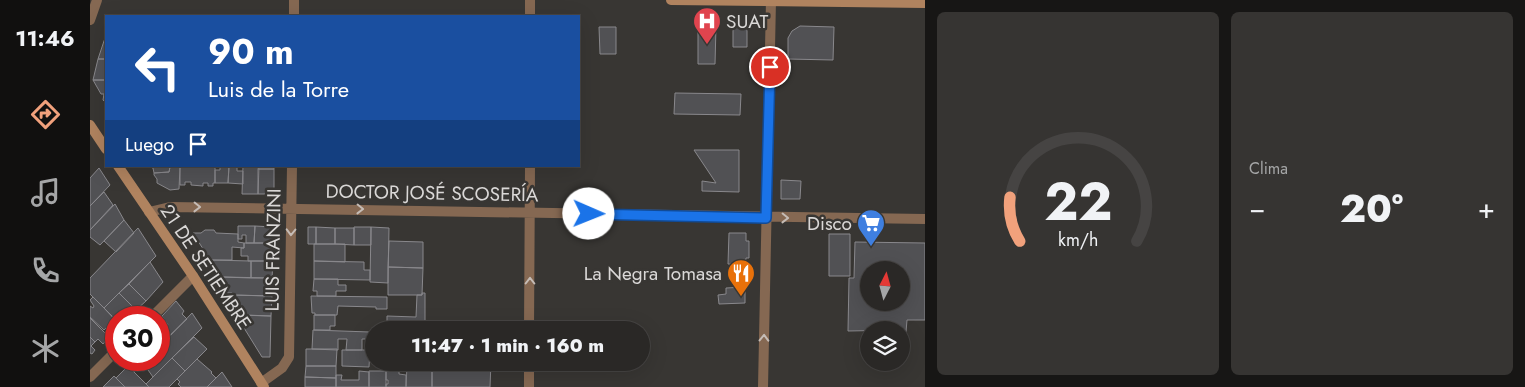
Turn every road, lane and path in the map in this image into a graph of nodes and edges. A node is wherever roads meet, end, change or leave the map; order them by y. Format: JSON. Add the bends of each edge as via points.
{"nodes":[{"id":1,"x":97,"y":0,"type":"edge"},
{"id":2,"x":294,"y":0,"type":"edge"},
{"id":3,"x":530,"y":0,"type":"edge"},
{"id":4,"x":671,"y":0,"type":"edge"},
{"id":5,"x":771,"y":1,"type":"edge"},
{"id":6,"x":925,"y":3,"type":"edge"},
{"id":7,"x":294,"y":15,"type":"edge"},
{"id":8,"x":530,"y":15,"type":"edge"},
{"id":9,"x":90,"y":20,"type":"edge"},
{"id":10,"x":90,"y":125,"type":"edge"},
{"id":11,"x":105,"y":148,"type":"edge"},
{"id":12,"x":119,"y":167,"type":"edge"},
{"id":13,"x":292,"y":167,"type":"edge"},
{"id":14,"x":530,"y":167,"type":"edge"},
{"id":15,"x":292,"y":208,"type":"junction"},
{"id":16,"x":149,"y":212,"type":"junction"},
{"id":17,"x":530,"y":213,"type":"junction"},
{"id":18,"x":766,"y":218,"type":"junction"},
{"id":19,"x":925,"y":219,"type":"edge"},
{"id":20,"x":193,"y":276,"type":"junction"},
{"id":21,"x":163,"y":306,"type":"edge"},
{"id":22,"x":529,"y":321,"type":"edge"},
{"id":23,"x":105,"y":362,"type":"edge"},
{"id":24,"x":529,"y":371,"type":"edge"},
{"id":25,"x":90,"y":377,"type":"edge"},
{"id":26,"x":263,"y":385,"type":"edge"},
{"id":27,"x":529,"y":387,"type":"edge"},
{"id":28,"x":763,"y":387,"type":"edge"}],
"edges":[{"from":1,"to":9,"type":"street"},
{"from":2,"to":7,"type":"street"},
{"from":3,"to":8,"type":"street"},
{"from":4,"to":5,"type":"street"},
{"from":5,"to":6,"type":"street"},
{"from":5,"to":18,"type":"street"},
{"from":10,"to":11,"type":"street"},
{"from":12,"to":16,"type":"street","name":"21 DE SETIEMBRE"},
{"from":13,"to":15,"type":"street","name":"LUIS FRANZINI"},
{"from":14,"to":17,"type":"street"},
{"from":16,"to":15,"type":"street","name":"DOCTOR JOSÉ SCOSERÍA","one_way":true,"via":[[170,207]]},
{"from":15,"to":17,"type":"street","name":"DOCTOR JOSÉ SCOSERÍA","one_way":true},
{"from":15,"to":26,"type":"street","name":"LUIS FRANZINI","one_way":true,"via":[[289,357]]},
{"from":16,"to":20,"type":"street","name":"21 DE SETIEMBRE"},
{"from":17,"to":18,"type":"street","name":"DOCTOR JOSÉ SCOSERÍA"},
{"from":22,"to":17,"type":"street","one_way":true},
{"from":18,"to":19,"type":"street","name":"DOCTOR JOSÉ SCOSERÍA","one_way":true},
{"from":28,"to":18,"type":"street","one_way":true},
{"from":20,"to":21,"type":"street"},
{"from":20,"to":26,"type":"street","name":"21 DE SETIEMBRE"},
{"from":23,"to":25,"type":"street"},
{"from":24,"to":27,"type":"street"}]}
